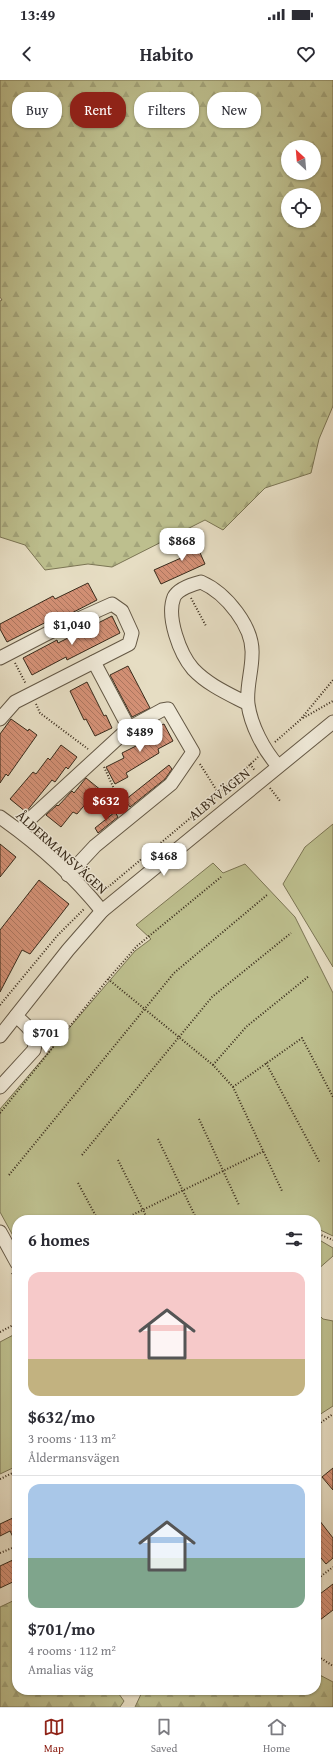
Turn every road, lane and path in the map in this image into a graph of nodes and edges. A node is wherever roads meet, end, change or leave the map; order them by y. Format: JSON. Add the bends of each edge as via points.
{"nodes":[{"id":1,"x":186,"y":588,"type":"junction"},
{"id":2,"x":206,"y":626,"type":"dead end"},
{"id":3,"x":3,"y":656,"type":"edge"},
{"id":4,"x":94,"y":662,"type":"junction"},
{"id":5,"x":333,"y":680,"type":"edge"},
{"id":6,"x":31,"y":694,"type":"junction"},
{"id":7,"x":333,"y":701,"type":"edge"},
{"id":8,"x":248,"y":704,"type":"junction"},
{"id":9,"x":0,"y":719,"type":"edge"},
{"id":10,"x":300,"y":720,"type":"junction"},
{"id":11,"x":333,"y":722,"type":"edge"},
{"id":12,"x":129,"y":728,"type":"junction"},
{"id":13,"x":265,"y":751,"type":"junction"},
{"id":14,"x":193,"y":752,"type":"junction"},
{"id":15,"x":98,"y":756,"type":"junction"},
{"id":16,"x":278,"y":766,"type":"junction"},
{"id":17,"x":219,"y":794,"type":"junction"},
{"id":18,"x":0,"y":817,"type":"edge"},
{"id":19,"x":128,"y":818,"type":"junction"},
{"id":20,"x":20,"y":831,"type":"junction"},
{"id":21,"x":68,"y":875,"type":"junction"},
{"id":22,"x":221,"y":877,"type":"dead end"},
{"id":23,"x":267,"y":895,"type":"dead end"},
{"id":24,"x":94,"y":900,"type":"junction"},
{"id":25,"x":102,"y":911,"type":"junction"},
{"id":26,"x":291,"y":933,"type":"dead end"},
{"id":27,"x":309,"y":976,"type":"dead end"},
{"id":28,"x":108,"y":979,"type":"junction"},
{"id":29,"x":0,"y":1005,"type":"edge"},
{"id":30,"x":143,"y":1009,"type":"junction"},
{"id":31,"x":16,"y":1016,"type":"junction"},
{"id":32,"x":0,"y":1036,"type":"edge"},
{"id":33,"x":178,"y":1038,"type":"junction"},
{"id":34,"x":266,"y":1063,"type":"junction"},
{"id":35,"x":213,"y":1065,"type":"junction"},
{"id":36,"x":0,"y":1087,"type":"edge"},
{"id":37,"x":233,"y":1087,"type":"junction"},
{"id":38,"x":333,"y":1097,"type":"edge"},
{"id":39,"x":0,"y":1113,"type":"edge"},
{"id":40,"x":198,"y":1119,"type":"dead end"},
{"id":41,"x":158,"y":1139,"type":"dead end"},
{"id":42,"x":264,"y":1151,"type":"junction"},
{"id":43,"x":82,"y":1155,"type":"dead end"},
{"id":44,"x":118,"y":1160,"type":"dead end"},
{"id":45,"x":320,"y":1164,"type":"dead end"},
{"id":46,"x":223,"y":1170,"type":"junction"},
{"id":47,"x":9,"y":1175,"type":"dead end"},
{"id":48,"x":78,"y":1183,"type":"dead end"},
{"id":49,"x":182,"y":1191,"type":"junction"},
{"id":50,"x":282,"y":1191,"type":"dead end"},
{"id":51,"x":239,"y":1205,"type":"dead end"},
{"id":52,"x":143,"y":1210,"type":"junction"},
{"id":53,"x":95,"y":1215,"type":"edge"},
{"id":54,"x":132,"y":1215,"type":"edge"},
{"id":55,"x":146,"y":1215,"type":"edge"},
{"id":56,"x":194,"y":1215,"type":"edge"},
{"id":57,"x":0,"y":1232,"type":"edge"},
{"id":58,"x":321,"y":1236,"type":"edge"},
{"id":59,"x":333,"y":1240,"type":"edge"},
{"id":60,"x":12,"y":1254,"type":"edge"},
{"id":61,"x":12,"y":1326,"type":"edge"},
{"id":62,"x":0,"y":1332,"type":"edge"},
{"id":63,"x":333,"y":1414,"type":"edge"},
{"id":64,"x":321,"y":1422,"type":"edge"},
{"id":65,"x":12,"y":1473,"type":"edge"},
{"id":66,"x":0,"y":1479,"type":"edge"},
{"id":67,"x":12,"y":1548,"type":"edge"},
{"id":68,"x":0,"y":1553,"type":"edge"},
{"id":69,"x":333,"y":1567,"type":"edge"},
{"id":70,"x":321,"y":1576,"type":"edge"},
{"id":71,"x":321,"y":1658,"type":"edge"},
{"id":72,"x":333,"y":1666,"type":"edge"}],
"edges":[{"from":1,"to":2,"type":"path"},
{"from":1,"to":8,"type":"street","via":[[174,597],[175,632],[180,648],[193,669],[214,686]]},
{"from":1,"to":8,"type":"street","via":[[201,582],[208,585],[238,612],[252,644]]},
{"from":3,"to":4,"type":"street","via":[[112,604],[122,611],[132,632],[132,640]]},
{"from":3,"to":6,"type":"path","via":[[12,657]]},
{"from":4,"to":6,"type":"street"},
{"from":4,"to":12,"type":"street"},
{"from":5,"to":10,"type":"path"},
{"from":6,"to":9,"type":"street","via":[[14,702]]},
{"from":6,"to":15,"type":"path","via":[[40,713]]},
{"from":7,"to":10,"type":"path"},
{"from":8,"to":13,"type":"street"},
{"from":10,"to":13,"type":"path"},
{"from":11,"to":16,"type":"street","name":"ALBYVÄGEN"},
{"from":12,"to":14,"type":"street","via":[[168,709]]},
{"from":12,"to":15,"type":"street"},
{"from":13,"to":16,"type":"street"},
{"from":13,"to":17,"type":"path"},
{"from":14,"to":17,"type":"path"},
{"from":14,"to":19,"type":"street","via":[[171,784]]},
{"from":15,"to":19,"type":"path"},
{"from":15,"to":20,"type":"street"},
{"from":16,"to":25,"type":"street","name":"ALBYVÄGEN"},
{"from":17,"to":24,"type":"path"},
{"from":18,"to":20,"type":"street","name":"ÅLDERMANSVÄGEN"},
{"from":19,"to":21,"type":"street","via":[[95,846]]},
{"from":20,"to":21,"type":"street","name":"ÅLDERMANSVÄGEN"},
{"from":21,"to":24,"type":"street","name":"ÅLDERMANSVÄGEN"},
{"from":22,"to":28,"type":"path","via":[[137,946]]},
{"from":23,"to":30,"type":"path","via":[[174,973]]},
{"from":24,"to":25,"type":"street","name":"ÅLDERMANSVÄGEN"},
{"from":24,"to":29,"type":"path","via":[[58,936]]},
{"from":25,"to":31,"type":"street","name":"ALBYVÄGEN"},
{"from":26,"to":33,"type":"path","via":[[212,998]]},
{"from":27,"to":35,"type":"path","via":[[246,1026]]},
{"from":28,"to":30,"type":"path"},
{"from":28,"to":39,"type":"path"},
{"from":30,"to":33,"type":"path"},
{"from":30,"to":47,"type":"path"},
{"from":31,"to":32,"type":"street","name":"ALBYVÄGEN"},
{"from":31,"to":36,"type":"street","via":[[34,1034],[36,1043],[34,1050]]},
{"from":33,"to":35,"type":"path"},
{"from":33,"to":43,"type":"path"},
{"from":34,"to":37,"type":"path"},
{"from":34,"to":38,"type":"path","via":[[302,1038]]},
{"from":34,"to":45,"type":"path"},
{"from":35,"to":37,"type":"path"},
{"from":37,"to":42,"type":"path"},
{"from":40,"to":46,"type":"path"},
{"from":41,"to":49,"type":"path"},
{"from":42,"to":46,"type":"path"},
{"from":42,"to":50,"type":"path"},
{"from":44,"to":52,"type":"path"},
{"from":46,"to":49,"type":"path"},
{"from":46,"to":51,"type":"path"},
{"from":48,"to":53,"type":"path"},
{"from":49,"to":52,"type":"path"},
{"from":49,"to":56,"type":"path"},
{"from":52,"to":54,"type":"path"},
{"from":52,"to":55,"type":"path"},
{"from":57,"to":60,"type":"street"},
{"from":58,"to":59,"type":"path"},
{"from":61,"to":62,"type":"path"},
{"from":63,"to":64,"type":"path"},
{"from":65,"to":66,"type":"path"},
{"from":67,"to":68,"type":"path"},
{"from":69,"to":70,"type":"path"},
{"from":71,"to":72,"type":"path"}]}
